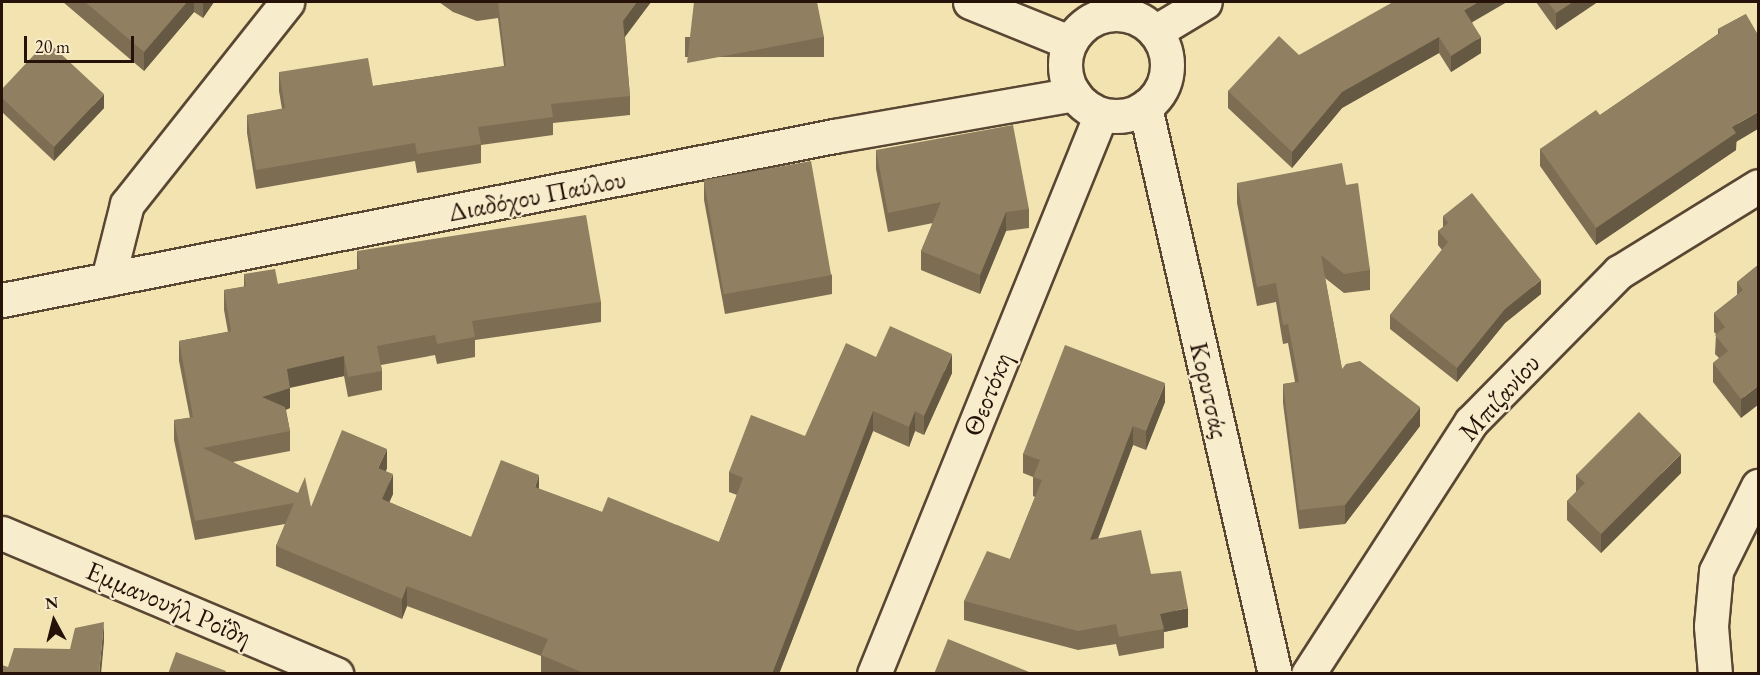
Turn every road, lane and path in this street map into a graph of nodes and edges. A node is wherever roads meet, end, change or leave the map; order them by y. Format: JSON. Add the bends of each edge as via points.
{"nodes":[{"id":1,"x":287,"y":2,"type":"edge"},
{"id":2,"x":970,"y":2,"type":"edge"},
{"id":3,"x":1205,"y":2,"type":"edge"},
{"id":4,"x":1144,"y":17,"type":"edge"},
{"id":5,"x":1069,"y":42,"type":"junction"},
{"id":6,"x":1074,"y":94,"type":"junction"},
{"id":7,"x":1145,"y":107,"type":"junction"},
{"id":8,"x":1101,"y":114,"type":"junction"},
{"id":9,"x":1758,"y":186,"type":"edge"},
{"id":10,"x":108,"y":279,"type":"junction"},
{"id":11,"x":2,"y":300,"type":"edge"},
{"id":12,"x":1758,"y":486,"type":"edge"},
{"id":13,"x":2,"y":533,"type":"edge"},
{"id":14,"x":336,"y":674,"type":"edge"},
{"id":15,"x":873,"y":674,"type":"edge"},
{"id":16,"x":1275,"y":674,"type":"edge"},
{"id":17,"x":1308,"y":674,"type":"edge"},
{"id":18,"x":1715,"y":674,"type":"edge"}],
"edges":[{"from":1,"to":10,"type":"street","via":[[126,204]]},
{"from":2,"to":5,"type":"street"},
{"from":3,"to":4,"type":"street"},
{"from":4,"to":5,"type":"street","via":[[1116,13],[1096,18],[1079,29]]},
{"from":4,"to":7,"type":"street","via":[[1167,58],[1167,72],[1155,98]]},
{"from":5,"to":6,"type":"street","via":[[1064,62],[1066,79]]},
{"from":6,"to":8,"type":"street","via":[[1086,107]]},
{"from":6,"to":10,"type":"street","name":"Διαδόχου Παύλου","via":[[834,136]]},
{"from":7,"to":8,"type":"street","via":[[1131,114]]},
{"from":7,"to":16,"type":"street","name":"Κορυτσάς"},
{"from":8,"to":15,"type":"street","name":"Θεοτόκη"},
{"from":9,"to":17,"type":"street","name":"Μπιζανίου","via":[[1619,272],[1471,422]]},
{"from":10,"to":11,"type":"street","name":"Διαδόχου Παύλου"},
{"from":12,"to":18,"type":"street","via":[[1716,571],[1711,626]]},
{"from":13,"to":14,"type":"street","name":"Εμμανουήλ Ροΐδη"}]}
